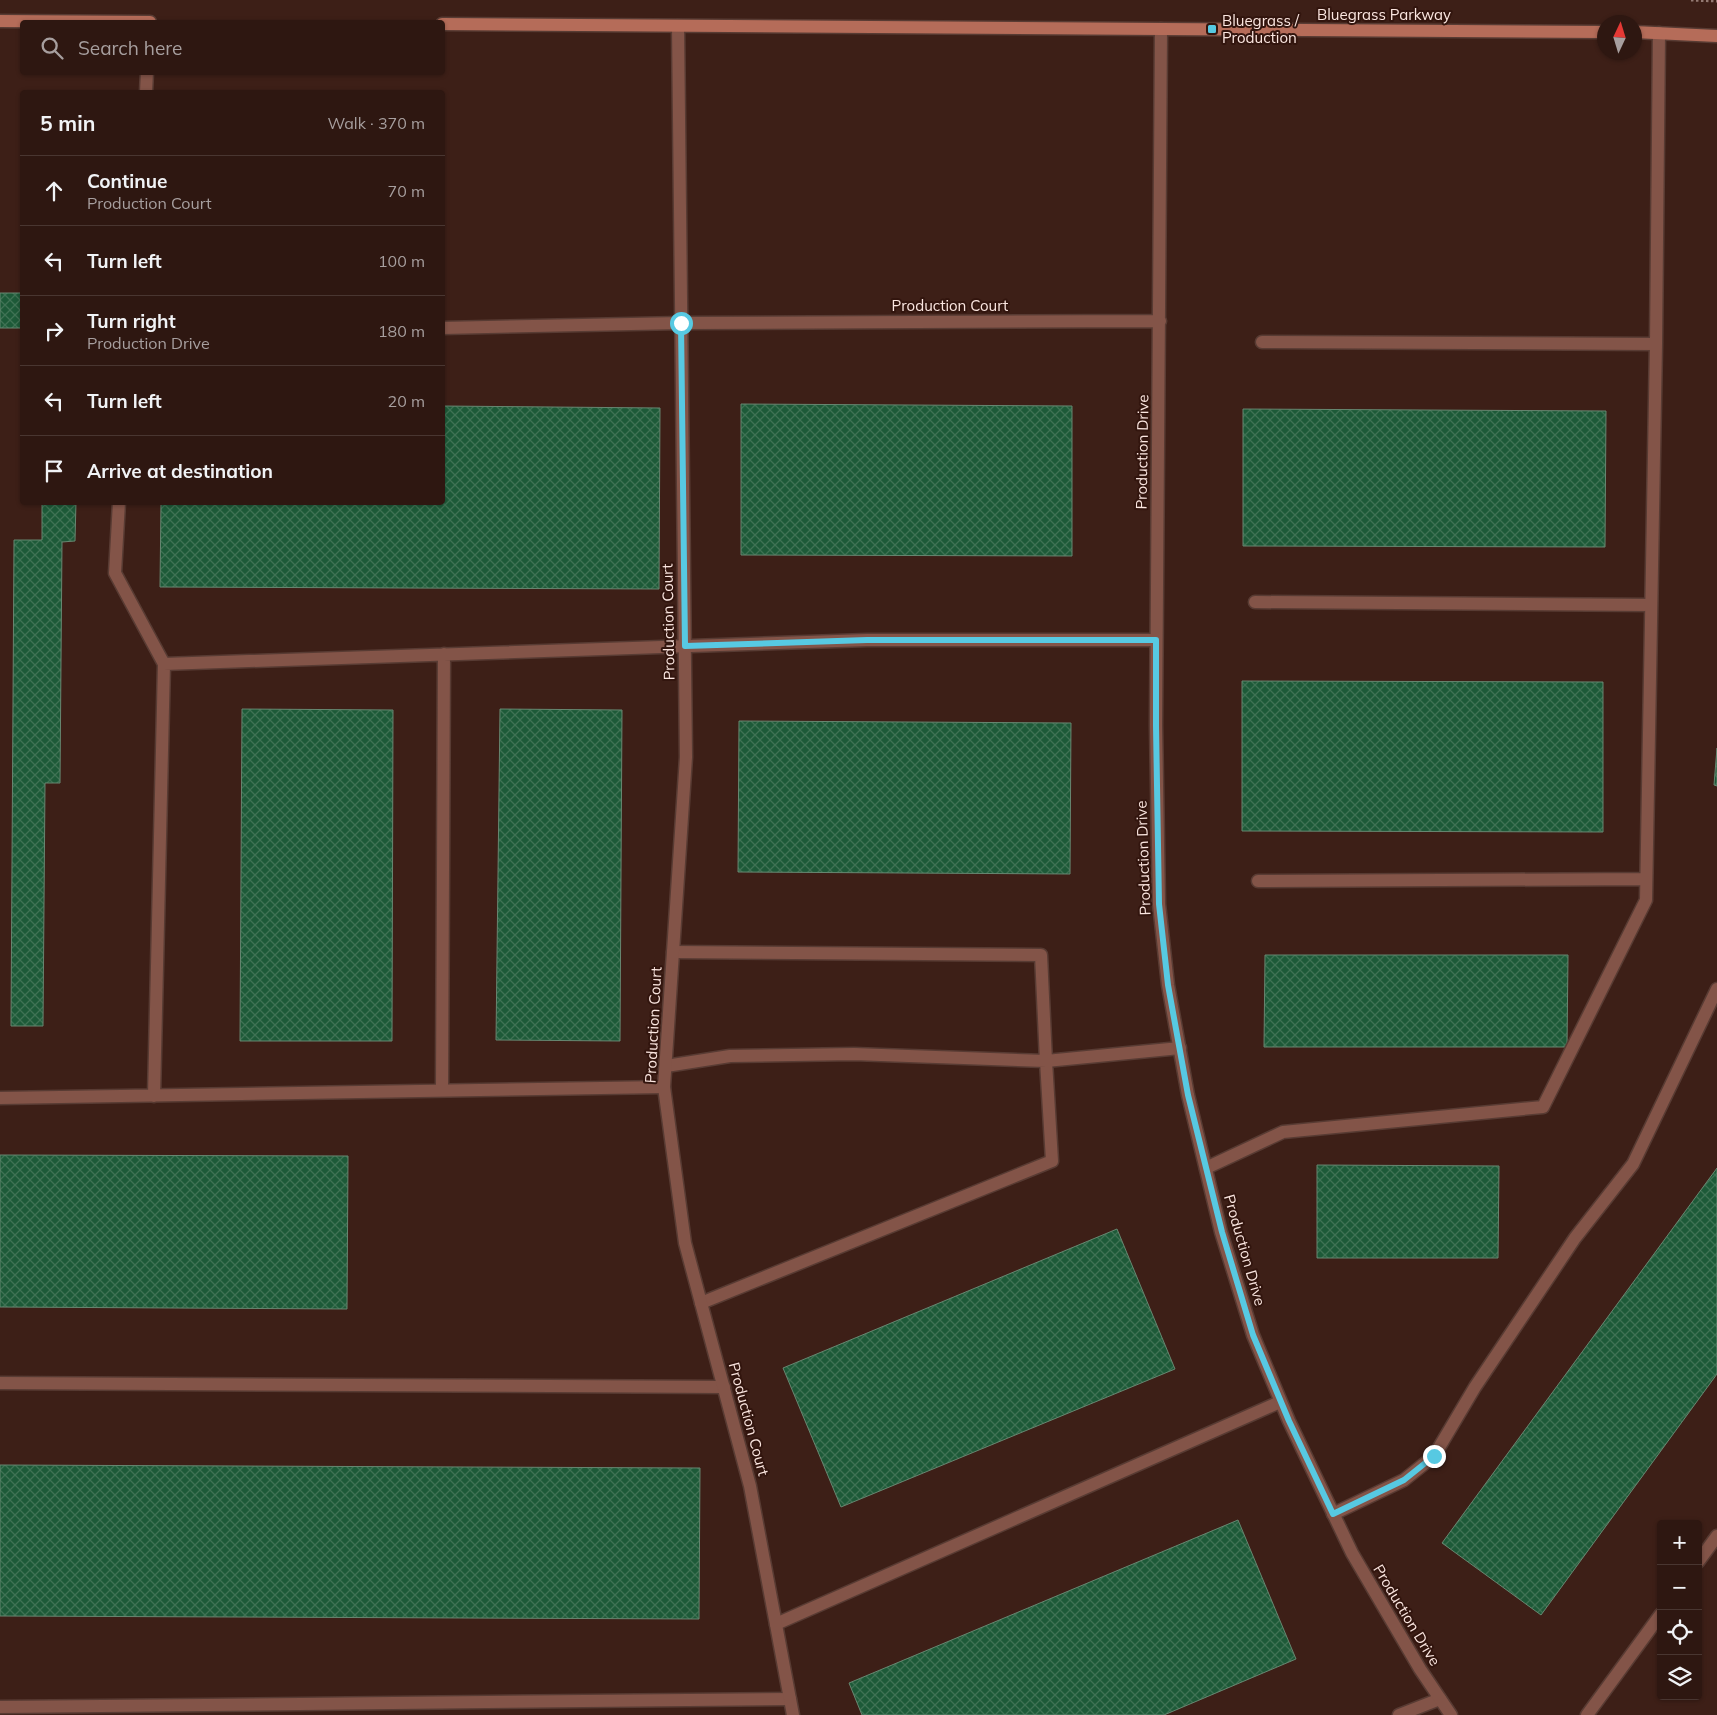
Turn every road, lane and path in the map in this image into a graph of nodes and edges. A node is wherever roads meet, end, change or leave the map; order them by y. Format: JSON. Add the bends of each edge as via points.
{"nodes":[{"id":1,"x":1691,"y":0,"type":"edge"},
{"id":2,"x":1717,"y":1,"type":"edge"},
{"id":3,"x":0,"y":21,"type":"edge"},
{"id":4,"x":20,"y":21,"type":"edge"},
{"id":5,"x":445,"y":24,"type":"edge"},
{"id":6,"x":678,"y":26,"type":"junction"},
{"id":7,"x":1161,"y":29,"type":"junction"},
{"id":8,"x":1597,"y":32,"type":"edge"},
{"id":9,"x":1642,"y":32,"type":"edge"},
{"id":10,"x":1659,"y":33,"type":"junction"},
{"id":11,"x":1717,"y":36,"type":"edge"},
{"id":12,"x":147,"y":75,"type":"edge"},
{"id":13,"x":146,"y":90,"type":"edge"},
{"id":14,"x":1160,"y":321,"type":"junction"},
{"id":15,"x":681,"y":323,"type":"junction"},
{"id":16,"x":445,"y":328,"type":"edge"},
{"id":17,"x":1262,"y":342,"type":"dead end"},
{"id":18,"x":1656,"y":344,"type":"junction"},
{"id":19,"x":119,"y":505,"type":"edge"},
{"id":20,"x":1255,"y":602,"type":"dead end"},
{"id":21,"x":1650,"y":605,"type":"junction"},
{"id":22,"x":1156,"y":640,"type":"junction"},
{"id":23,"x":685,"y":646,"type":"junction"},
{"id":24,"x":444,"y":654,"type":"junction"},
{"id":25,"x":164,"y":664,"type":"junction"},
{"id":26,"x":1646,"y":879,"type":"junction"},
{"id":27,"x":1258,"y":881,"type":"dead end"},
{"id":28,"x":673,"y":952,"type":"junction"},
{"id":29,"x":1717,"y":989,"type":"edge"},
{"id":30,"x":1180,"y":1048,"type":"junction"},
{"id":31,"x":1046,"y":1061,"type":"junction"},
{"id":32,"x":666,"y":1066,"type":"junction"},
{"id":33,"x":664,"y":1087,"type":"junction"},
{"id":34,"x":442,"y":1090,"type":"junction"},
{"id":35,"x":154,"y":1096,"type":"junction"},
{"id":36,"x":0,"y":1098,"type":"edge"},
{"id":37,"x":1206,"y":1168,"type":"junction"},
{"id":38,"x":701,"y":1303,"type":"junction"},
{"id":39,"x":0,"y":1383,"type":"edge"},
{"id":40,"x":724,"y":1387,"type":"junction"},
{"id":41,"x":1280,"y":1402,"type":"junction"},
{"id":42,"x":1333,"y":1514,"type":"junction"},
{"id":43,"x":1717,"y":1536,"type":"edge"},
{"id":44,"x":1702,"y":1557,"type":"edge"},
{"id":45,"x":1657,"y":1619,"type":"edge"},
{"id":46,"x":776,"y":1624,"type":"junction"},
{"id":47,"x":790,"y":1699,"type":"junction"},
{"id":48,"x":1440,"y":1699,"type":"junction"},
{"id":49,"x":0,"y":1707,"type":"edge"},
{"id":50,"x":793,"y":1715,"type":"edge"},
{"id":51,"x":1399,"y":1715,"type":"edge"},
{"id":52,"x":1451,"y":1715,"type":"edge"},
{"id":53,"x":1587,"y":1715,"type":"edge"}],
"edges":[{"from":1,"to":2,"type":"path"},
{"from":3,"to":4,"type":"street"},
{"from":5,"to":6,"type":"street","name":"Bluegrass Parkway"},
{"from":6,"to":7,"type":"street","name":"Bluegrass Parkway"},
{"from":6,"to":15,"type":"street","name":"Production Court"},
{"from":7,"to":8,"type":"street","name":"Bluegrass Parkway"},
{"from":7,"to":14,"type":"street","name":"Production Drive"},
{"from":9,"to":10,"type":"street"},
{"from":10,"to":11,"type":"street"},
{"from":10,"to":18,"type":"street"},
{"from":12,"to":13,"type":"street"},
{"from":14,"to":15,"type":"street","name":"Production Court"},
{"from":14,"to":22,"type":"street","name":"Production Drive"},
{"from":15,"to":16,"type":"street"},
{"from":15,"to":23,"type":"street","name":"Production Court"},
{"from":17,"to":18,"type":"street"},
{"from":18,"to":21,"type":"street"},
{"from":19,"to":25,"type":"street","via":[[115,573]]},
{"from":20,"to":21,"type":"street"},
{"from":21,"to":26,"type":"street"},
{"from":22,"to":23,"type":"street","via":[[867,640]]},
{"from":22,"to":30,"type":"street","name":"Production Drive","via":[[1159,904],[1168,985]]},
{"from":23,"to":24,"type":"street"},
{"from":23,"to":28,"type":"street","name":"Production Court","via":[[686,756]]},
{"from":24,"to":25,"type":"street"},
{"from":24,"to":34,"type":"street"},
{"from":25,"to":35,"type":"street"},
{"from":26,"to":27,"type":"street"},
{"from":26,"to":37,"type":"street","via":[[1646,900],[1543,1108],[1283,1132]]},
{"from":28,"to":31,"type":"street","via":[[1041,955]]},
{"from":28,"to":32,"type":"street","name":"Production Court"},
{"from":29,"to":42,"type":"street","via":[[1633,1164],[1575,1238],[1474,1387],[1434,1456],[1404,1480]]},
{"from":30,"to":31,"type":"street"},
{"from":30,"to":37,"type":"street","name":"Production Drive"},
{"from":31,"to":32,"type":"street","via":[[816,1054],[730,1056]]},
{"from":31,"to":38,"type":"street","via":[[1052,1161]]},
{"from":32,"to":33,"type":"street","name":"Production Court"},
{"from":33,"to":34,"type":"street"},
{"from":33,"to":38,"type":"street","name":"Production Court","via":[[685,1243]]},
{"from":34,"to":35,"type":"street"},
{"from":35,"to":36,"type":"street"},
{"from":37,"to":41,"type":"street","name":"Production Drive","via":[[1249,1322]]},
{"from":38,"to":40,"type":"street","name":"Production Court"},
{"from":39,"to":40,"type":"street"},
{"from":40,"to":46,"type":"street","name":"Production Court","via":[[750,1486]]},
{"from":41,"to":42,"type":"street","name":"Production Drive"},
{"from":41,"to":46,"type":"street"},
{"from":42,"to":48,"type":"street","name":"Production Drive","via":[[1352,1553]]},
{"from":43,"to":44,"type":"street"},
{"from":45,"to":53,"type":"street"},
{"from":46,"to":47,"type":"street","name":"Production Court"},
{"from":47,"to":49,"type":"street"},
{"from":47,"to":50,"type":"street","name":"Production Court"},
{"from":48,"to":51,"type":"street"},
{"from":48,"to":52,"type":"street","name":"Production Drive"}]}
